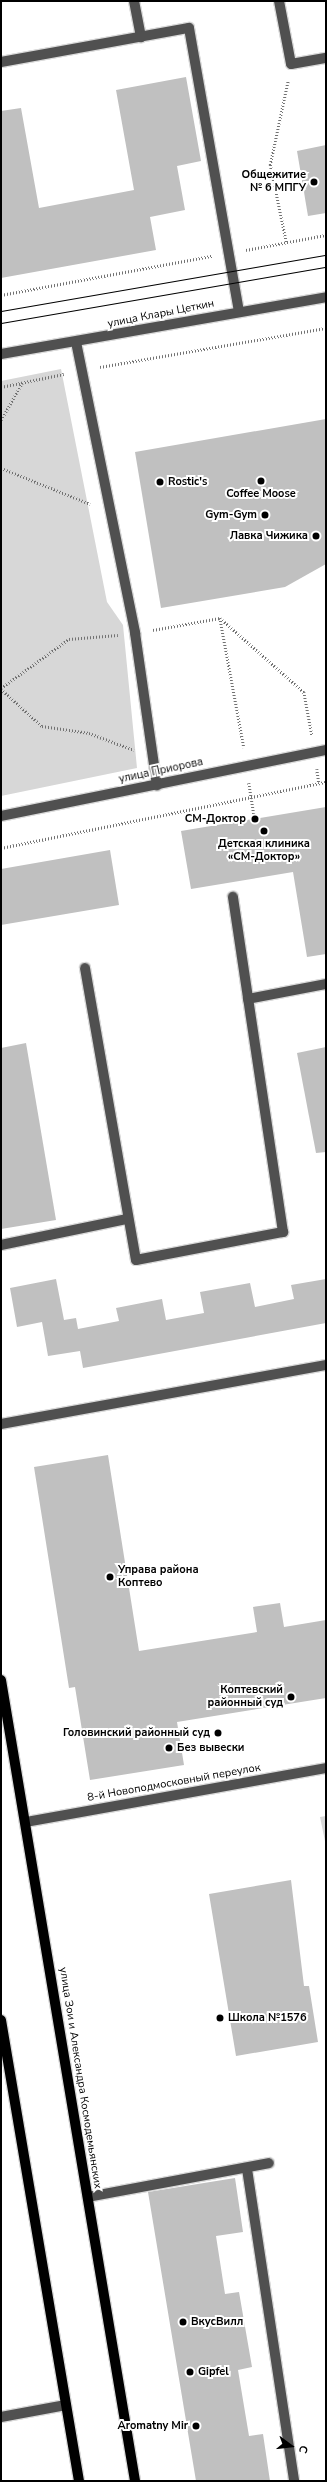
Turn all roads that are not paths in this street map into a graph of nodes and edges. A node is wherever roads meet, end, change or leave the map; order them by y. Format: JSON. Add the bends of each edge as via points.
{"nodes":[{"id":1,"x":134,"y":1,"type":"edge"},
{"id":2,"x":279,"y":1,"type":"edge"},
{"id":3,"x":141,"y":37,"type":"junction"},
{"id":4,"x":326,"y":58,"type":"edge"},
{"id":5,"x":1,"y":62,"type":"edge"},
{"id":6,"x":326,"y":297,"type":"edge"},
{"id":7,"x":239,"y":312,"type":"junction"},
{"id":8,"x":76,"y":342,"type":"junction"},
{"id":9,"x":1,"y":354,"type":"edge"},
{"id":10,"x":326,"y":750,"type":"edge"},
{"id":11,"x":157,"y":785,"type":"junction"},
{"id":12,"x":1,"y":816,"type":"edge"},
{"id":13,"x":233,"y":896,"type":"dead end"},
{"id":14,"x":85,"y":968,"type":"dead end"},
{"id":15,"x":326,"y":984,"type":"edge"},
{"id":16,"x":248,"y":999,"type":"junction"},
{"id":17,"x":127,"y":1219,"type":"junction"},
{"id":18,"x":1,"y":1245,"type":"edge"},
{"id":19,"x":326,"y":1365,"type":"edge"},
{"id":20,"x":1,"y":1424,"type":"edge"},
{"id":21,"x":1,"y":1680,"type":"edge"},
{"id":22,"x":326,"y":1768,"type":"edge"},
{"id":23,"x":26,"y":1822,"type":"junction"},
{"id":24,"x":1,"y":2020,"type":"edge"},
{"id":25,"x":269,"y":2163,"type":"dead end"},
{"id":26,"x":247,"y":2169,"type":"junction"},
{"id":27,"x":88,"y":2197,"type":"junction"},
{"id":28,"x":66,"y":2405,"type":"junction"},
{"id":29,"x":1,"y":2416,"type":"edge"},
{"id":30,"x":79,"y":2481,"type":"edge"},
{"id":31,"x":135,"y":2481,"type":"edge"},
{"id":32,"x":294,"y":2481,"type":"edge"}],
"edges":[{"from":1,"to":3,"type":"street"},
{"from":2,"to":4,"type":"street","via":[[291,64]]},
{"from":3,"to":5,"type":"street"},
{"from":3,"to":7,"type":"street","via":[[189,28]]},
{"from":6,"to":7,"type":"street","name":"улица Клары Цеткин"},
{"from":7,"to":8,"type":"street","name":"улица Клары Цеткин"},
{"from":8,"to":9,"type":"street","name":"улица Клары Цеткин"},
{"from":8,"to":11,"type":"street","via":[[112,512],[134,633]]},
{"from":10,"to":11,"type":"street","name":"улица Приорова"},
{"from":11,"to":12,"type":"street","name":"улица Приорова"},
{"from":13,"to":16,"type":"street"},
{"from":14,"to":17,"type":"street"},
{"from":15,"to":16,"type":"street"},
{"from":16,"to":17,"type":"street","via":[[283,1232],[136,1260]]},
{"from":17,"to":18,"type":"street"},
{"from":19,"to":20,"type":"street"},
{"from":21,"to":23,"type":"main road","name":"улица Зои и Александра Космодемьянских"},
{"from":22,"to":23,"type":"street","name":"8-й Новоподмосковный переулок"},
{"from":23,"to":27,"type":"main road","name":"улица Зои и Александра Космодемьянских"},
{"from":24,"to":28,"type":"main road"},
{"from":25,"to":26,"type":"street"},
{"from":26,"to":27,"type":"street"},
{"from":26,"to":32,"type":"street"},
{"from":27,"to":31,"type":"main road","name":"улица Зои и Александра Космодемьянских"},
{"from":28,"to":29,"type":"street"},
{"from":28,"to":30,"type":"main road"}]}
